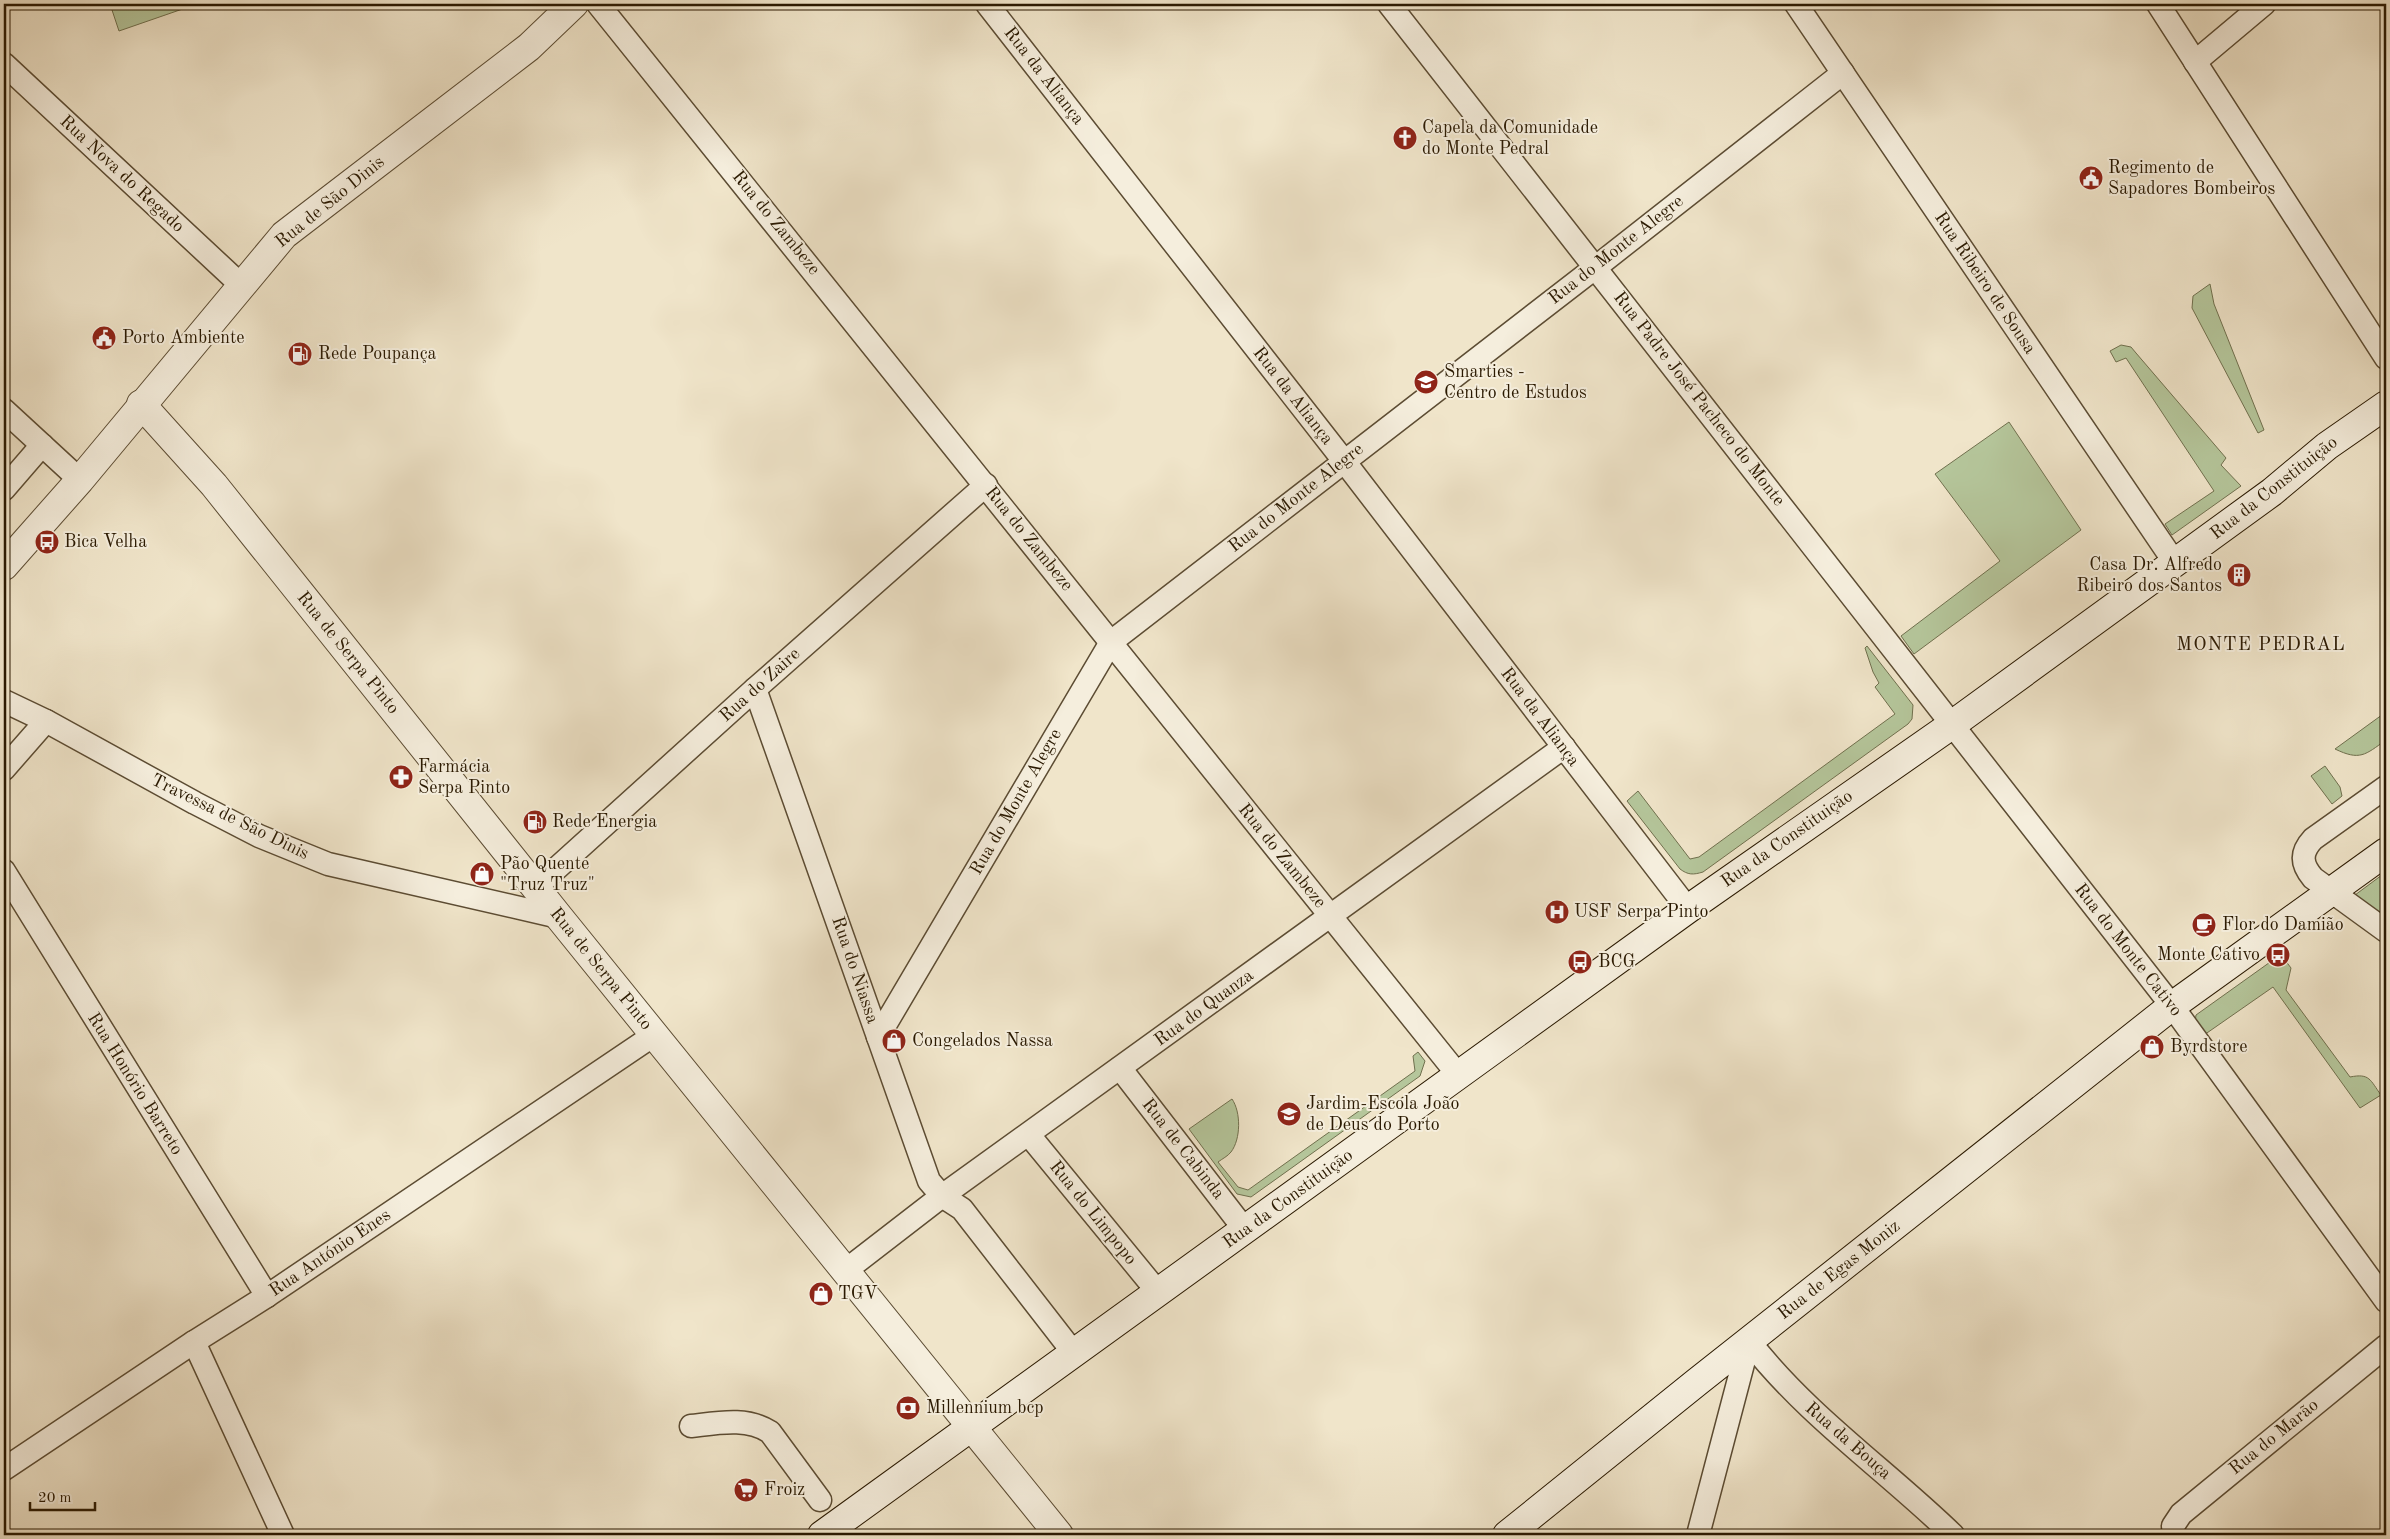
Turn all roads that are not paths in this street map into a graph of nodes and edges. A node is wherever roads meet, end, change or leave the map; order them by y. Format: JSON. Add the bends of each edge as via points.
{"nodes":[{"id":1,"x":574,"y":4,"type":"edge"},
{"id":2,"x":598,"y":4,"type":"edge"},
{"id":3,"x":987,"y":4,"type":"edge"},
{"id":4,"x":1389,"y":4,"type":"edge"},
{"id":5,"x":1796,"y":4,"type":"edge"},
{"id":6,"x":2158,"y":4,"type":"edge"},
{"id":7,"x":2264,"y":4,"type":"edge"},
{"id":8,"x":2195,"y":62,"type":"junction"},
{"id":9,"x":4,"y":64,"type":"edge"},
{"id":10,"x":1843,"y":73,"type":"junction"},
{"id":11,"x":1596,"y":267,"type":"junction"},
{"id":12,"x":241,"y":285,"type":"junction"},
{"id":13,"x":2386,"y":358,"type":"edge"},
{"id":14,"x":141,"y":404,"type":"junction"},
{"id":15,"x":2386,"y":405,"type":"edge"},
{"id":16,"x":4,"y":410,"type":"edge"},
{"id":17,"x":42,"y":445,"type":"junction"},
{"id":18,"x":1344,"y":460,"type":"junction"},
{"id":19,"x":80,"y":480,"type":"junction"},
{"id":20,"x":986,"y":485,"type":"junction"},
{"id":21,"x":4,"y":489,"type":"edge"},
{"id":22,"x":2175,"y":563,"type":"junction"},
{"id":23,"x":4,"y":566,"type":"edge"},
{"id":24,"x":1111,"y":642,"type":"junction"},
{"id":25,"x":755,"y":689,"type":"junction"},
{"id":26,"x":4,"y":701,"type":"edge"},
{"id":27,"x":46,"y":721,"type":"junction"},
{"id":28,"x":1953,"y":724,"type":"junction"},
{"id":29,"x":1564,"y":747,"type":"junction"},
{"id":30,"x":4,"y":770,"type":"edge"},
{"id":31,"x":2386,"y":787,"type":"edge"},
{"id":32,"x":2386,"y":852,"type":"edge"},
{"id":33,"x":4,"y":871,"type":"edge"},
{"id":34,"x":536,"y":888,"type":"junction"},
{"id":35,"x":2331,"y":891,"type":"junction"},
{"id":36,"x":1688,"y":909,"type":"junction"},
{"id":37,"x":559,"y":917,"type":"junction"},
{"id":38,"x":1330,"y":917,"type":"junction"},
{"id":39,"x":2386,"y":931,"type":"edge"},
{"id":40,"x":2172,"y":1006,"type":"junction"},
{"id":41,"x":654,"y":1035,"type":"junction"},
{"id":42,"x":878,"y":1037,"type":"junction"},
{"id":43,"x":1120,"y":1068,"type":"junction"},
{"id":44,"x":1459,"y":1076,"type":"junction"},
{"id":45,"x":1029,"y":1135,"type":"junction"},
{"id":46,"x":942,"y":1196,"type":"junction"},
{"id":47,"x":1245,"y":1230,"type":"junction"},
{"id":48,"x":845,"y":1271,"type":"junction"},
{"id":49,"x":1157,"y":1291,"type":"junction"},
{"id":50,"x":267,"y":1296,"type":"junction"},
{"id":51,"x":2386,"y":1301,"type":"edge"},
{"id":52,"x":1749,"y":1341,"type":"junction"},
{"id":53,"x":194,"y":1342,"type":"junction"},
{"id":54,"x":2386,"y":1346,"type":"edge"},
{"id":55,"x":1073,"y":1352,"type":"junction"},
{"id":56,"x":691,"y":1426,"type":"dead end"},
{"id":57,"x":971,"y":1426,"type":"junction"},
{"id":58,"x":4,"y":1469,"type":"edge"},
{"id":59,"x":820,"y":1500,"type":"dead end"},
{"id":60,"x":283,"y":1535,"type":"edge"},
{"id":61,"x":822,"y":1535,"type":"edge"},
{"id":62,"x":1059,"y":1535,"type":"edge"},
{"id":63,"x":1507,"y":1535,"type":"edge"},
{"id":64,"x":1698,"y":1535,"type":"edge"},
{"id":65,"x":1954,"y":1535,"type":"edge"},
{"id":66,"x":2174,"y":1535,"type":"edge"}],
"edges":[{"from":1,"to":12,"type":"main road","name":"Rua de São Dinis","via":[[528,48],[284,235]]},
{"from":2,"to":20,"type":"street","name":"Rua do Zambeze"},
{"from":3,"to":18,"type":"street","name":"Rua da Aliança"},
{"from":4,"to":11,"type":"street","name":"Rua Padre José Pacheco do Monte"},
{"from":5,"to":10,"type":"street","name":"Rua Ribeiro de Sousa"},
{"from":6,"to":8,"type":"street"},
{"from":7,"to":8,"type":"street"},
{"from":8,"to":13,"type":"street"},
{"from":9,"to":12,"type":"street","name":"Rua Nova do Regado"},
{"from":10,"to":11,"type":"street","name":"Rua do Monte Alegre"},
{"from":10,"to":22,"type":"street","name":"Rua Ribeiro de Sousa"},
{"from":11,"to":18,"type":"street","name":"Rua do Monte Alegre"},
{"from":11,"to":28,"type":"street","name":"Rua Padre José Pacheco do Monte"},
{"from":12,"to":14,"type":"main road","name":"Rua de São Dinis"},
{"from":14,"to":19,"type":"main road","name":"Rua de São Dinis"},
{"from":14,"to":34,"type":"main road","name":"Rua de Serpa Pinto","via":[[214,485]]},
{"from":15,"to":22,"type":"main road","name":"Rua da Constituição","via":[[2327,446],[2272,492]]},
{"from":16,"to":17,"type":"street"},
{"from":17,"to":19,"type":"street"},
{"from":17,"to":21,"type":"street"},
{"from":18,"to":24,"type":"street","name":"Rua do Monte Alegre"},
{"from":18,"to":29,"type":"street","name":"Rua da Aliança"},
{"from":19,"to":23,"type":"main road","name":"Rua de São Dinis"},
{"from":20,"to":24,"type":"street","name":"Rua do Zambeze"},
{"from":20,"to":25,"type":"street","name":"Rua do Zaire"},
{"from":22,"to":28,"type":"main road","name":"Rua da Constituição"},
{"from":24,"to":38,"type":"street","name":"Rua do Zambeze"},
{"from":24,"to":42,"type":"street","name":"Rua do Monte Alegre"},
{"from":25,"to":34,"type":"street","name":"Rua do Zaire"},
{"from":25,"to":42,"type":"street","name":"Rua do Niassa"},
{"from":26,"to":27,"type":"street","name":"Travessa de São Dinis"},
{"from":27,"to":30,"type":"street"},
{"from":27,"to":37,"type":"street","name":"Travessa de São Dinis","via":[[259,836],[328,864]]},
{"from":28,"to":36,"type":"main road","name":"Rua da Constituição"},
{"from":28,"to":40,"type":"street","name":"Rua do Monte Cativo"},
{"from":29,"to":36,"type":"street","name":"Rua da Aliança"},
{"from":29,"to":38,"type":"street","name":"Rua do Quanza"},
{"from":31,"to":35,"type":"street","via":[[2306,847],[2303,856],[2306,869]]},
{"from":32,"to":35,"type":"main road","name":"Rua de Egas Moniz"},
{"from":33,"to":50,"type":"street","name":"Rua Honório Barreto"},
{"from":34,"to":37,"type":"main road","name":"Rua de Serpa Pinto"},
{"from":35,"to":39,"type":"street"},
{"from":35,"to":40,"type":"main road","name":"Rua de Egas Moniz"},
{"from":36,"to":44,"type":"main road","name":"Rua da Constituição"},
{"from":37,"to":41,"type":"main road","name":"Rua de Serpa Pinto"},
{"from":38,"to":43,"type":"street","name":"Rua do Quanza"},
{"from":38,"to":44,"type":"street","name":"Rua do Zambeze"},
{"from":40,"to":51,"type":"street","name":"Rua do Monte Cativo"},
{"from":40,"to":52,"type":"main road","name":"Rua de Egas Moniz"},
{"from":41,"to":48,"type":"main road","name":"Rua de Serpa Pinto"},
{"from":41,"to":50,"type":"street","name":"Rua António Enes"},
{"from":42,"to":46,"type":"street","name":"Rua do Niassa","via":[[929,1181]]},
{"from":43,"to":45,"type":"street","name":"Rua do Quanza"},
{"from":43,"to":47,"type":"street","name":"Rua de Cabinda"},
{"from":44,"to":47,"type":"main road","name":"Rua da Constituição"},
{"from":45,"to":46,"type":"street","name":"Rua do Quanza"},
{"from":45,"to":49,"type":"street","name":"Rua do Limpopo"},
{"from":46,"to":48,"type":"street","name":"Rua do Quanza"},
{"from":46,"to":55,"type":"street","name":"Rua do Niassa","via":[[962,1209]]},
{"from":47,"to":49,"type":"main road","name":"Rua da Constituição"},
{"from":48,"to":57,"type":"main road","name":"Rua de Serpa Pinto"},
{"from":49,"to":55,"type":"main road","name":"Rua da Constituição"},
{"from":50,"to":53,"type":"street","name":"Rua António Enes"},
{"from":52,"to":63,"type":"main road","name":"Rua de Egas Moniz"},
{"from":52,"to":64,"type":"street"},
{"from":52,"to":65,"type":"street","name":"Rua da Bouça","via":[[1812,1411]]},
{"from":53,"to":58,"type":"street","name":"Rua António Enes"},
{"from":53,"to":60,"type":"street"},
{"from":54,"to":66,"type":"street","name":"Rua do Marão","via":[[2181,1514],[2173,1526]]},
{"from":55,"to":57,"type":"main road","name":"Rua da Constituição"},
{"from":56,"to":59,"type":"street","via":[[731,1422],[761,1426],[770,1432]]},
{"from":57,"to":61,"type":"main road","name":"Rua da Constituição"},
{"from":57,"to":62,"type":"main road","name":"Rua de Serpa Pinto"}]}
